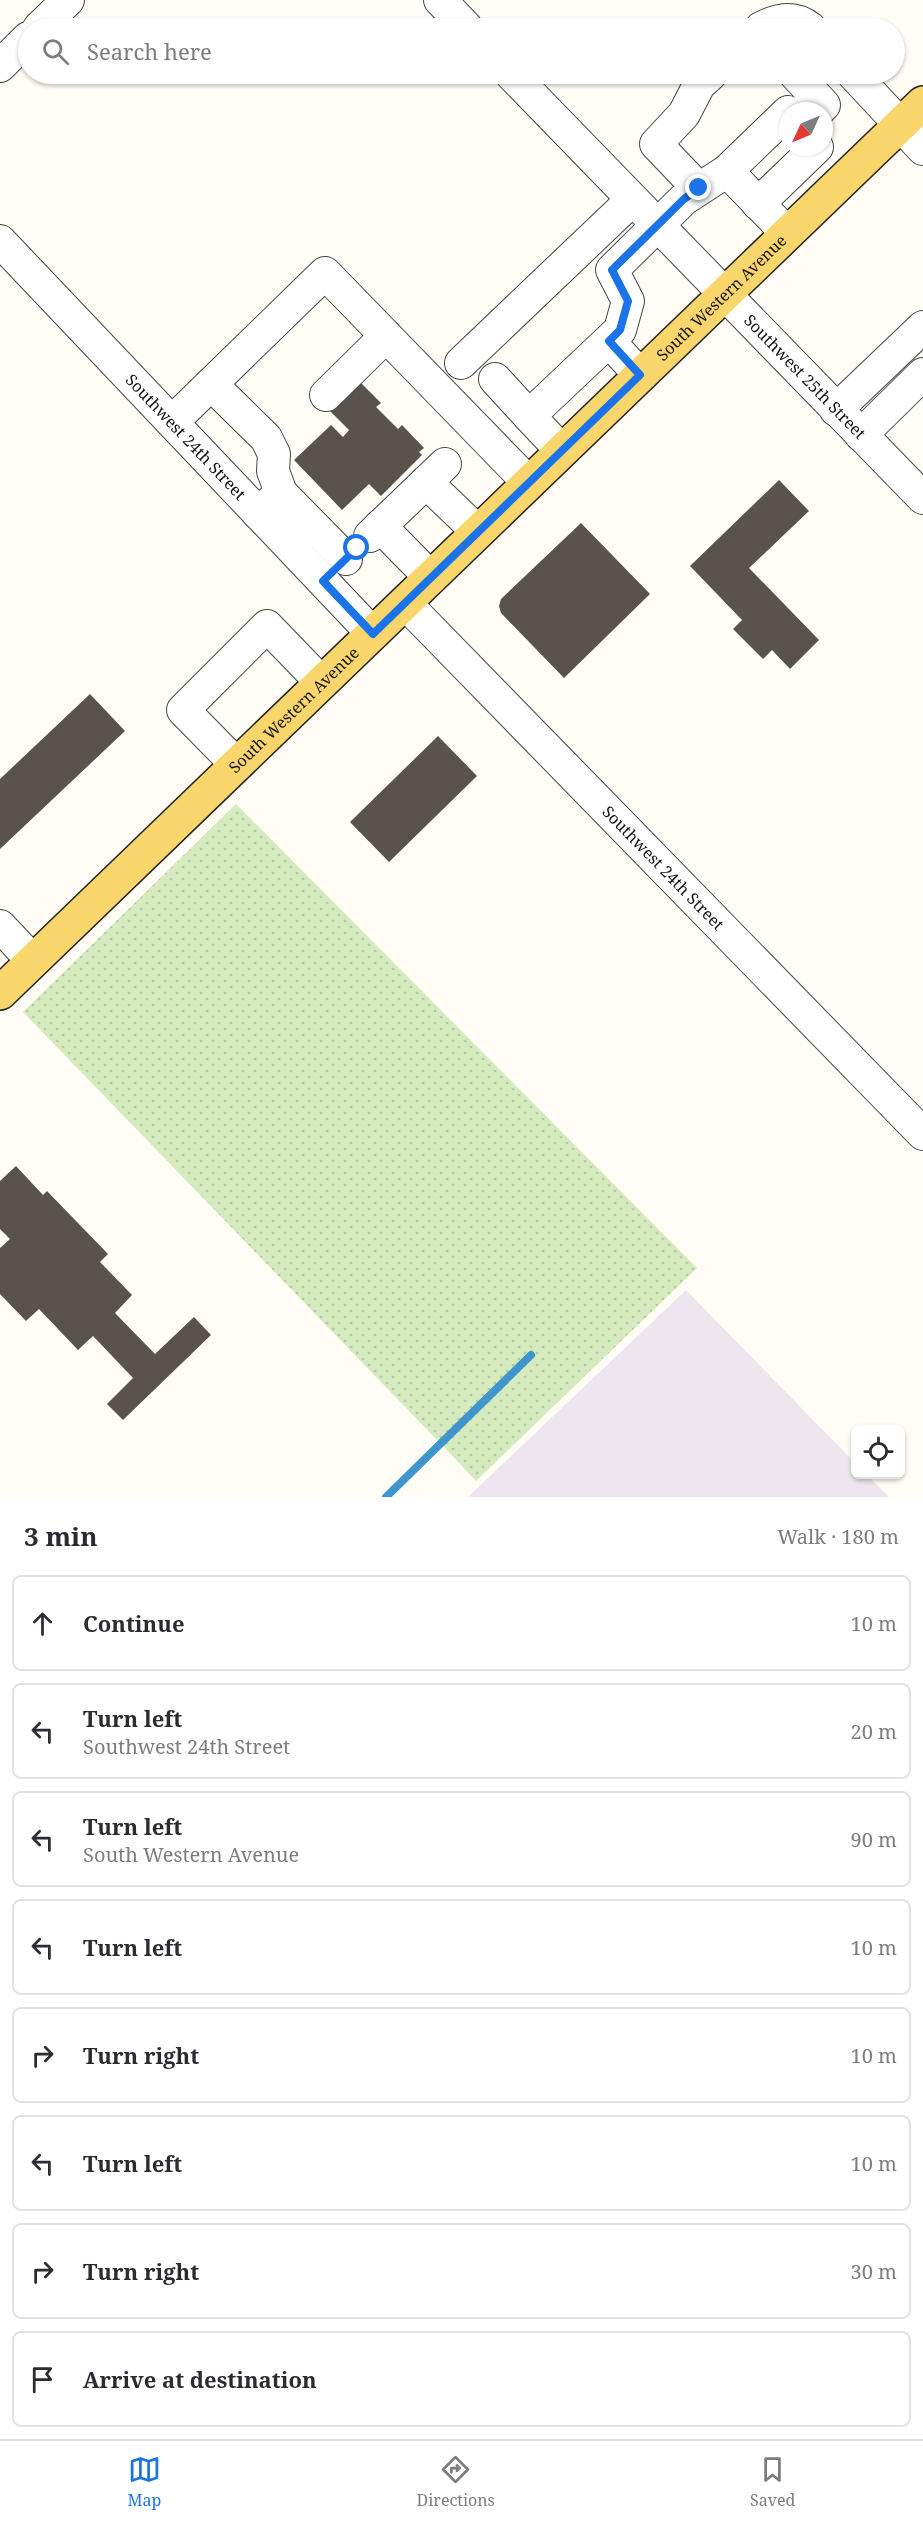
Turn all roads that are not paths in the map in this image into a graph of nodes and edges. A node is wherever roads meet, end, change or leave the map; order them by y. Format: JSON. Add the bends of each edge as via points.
{"nodes":[{"id":1,"x":68,"y":0,"type":"edge"},
{"id":2,"x":440,"y":0,"type":"edge"},
{"id":3,"x":49,"y":18,"type":"edge"},
{"id":4,"x":457,"y":18,"type":"edge"},
{"id":5,"x":18,"y":48,"type":"edge"},
{"id":6,"x":0,"y":66,"type":"edge"},
{"id":7,"x":521,"y":84,"type":"edge"},
{"id":8,"x":700,"y":84,"type":"edge"},
{"id":9,"x":804,"y":84,"type":"edge"},
{"id":10,"x":862,"y":84,"type":"edge"},
{"id":11,"x":821,"y":102,"type":"edge"},
{"id":12,"x":923,"y":103,"type":"edge"},
{"id":13,"x":779,"y":120,"type":"edge"},
{"id":14,"x":900,"y":125,"type":"junction"},
{"id":15,"x":833,"y":146,"type":"edge"},
{"id":16,"x":923,"y":149,"type":"edge"},
{"id":17,"x":803,"y":156,"type":"edge"},
{"id":18,"x":854,"y":168,"type":"junction"},
{"id":19,"x":727,"y":171,"type":"junction"},
{"id":20,"x":699,"y":188,"type":"junction"},
{"id":21,"x":632,"y":200,"type":"junction"},
{"id":22,"x":758,"y":204,"type":"junction"},
{"id":23,"x":657,"y":226,"type":"junction"},
{"id":24,"x":787,"y":233,"type":"junction"},
{"id":25,"x":0,"y":241,"type":"edge"},
{"id":26,"x":723,"y":295,"type":"junction"},
{"id":27,"x":923,"y":327,"type":"edge"},
{"id":28,"x":386,"y":336,"type":"junction"},
{"id":29,"x":609,"y":341,"type":"junction"},
{"id":30,"x":461,"y":363,"type":"dead end"},
{"id":31,"x":923,"y":374,"type":"edge"},
{"id":32,"x":640,"y":375,"type":"junction"},
{"id":33,"x":495,"y":379,"type":"dead end"},
{"id":34,"x":211,"y":384,"type":"junction"},
{"id":35,"x":326,"y":395,"type":"dead end"},
{"id":36,"x":836,"y":410,"type":"junction"},
{"id":37,"x":529,"y":416,"type":"junction"},
{"id":38,"x":172,"y":422,"type":"junction"},
{"id":39,"x":861,"y":435,"type":"junction"},
{"id":40,"x":561,"y":450,"type":"junction"},
{"id":41,"x":452,"y":457,"type":"junction"},
{"id":42,"x":529,"y":483,"type":"junction"},
{"id":43,"x":923,"y":498,"type":"edge"},
{"id":44,"x":270,"y":503,"type":"junction"},
{"id":45,"x":478,"y":532,"type":"junction"},
{"id":46,"x":363,"y":543,"type":"junction"},
{"id":47,"x":431,"y":578,"type":"junction"},
{"id":48,"x":323,"y":581,"type":"junction"},
{"id":49,"x":405,"y":603,"type":"junction"},
{"id":50,"x":373,"y":634,"type":"junction"},
{"id":51,"x":322,"y":683,"type":"junction"},
{"id":52,"x":237,"y":765,"type":"junction"},
{"id":53,"x":0,"y":926,"type":"edge"},
{"id":54,"x":33,"y":961,"type":"junction"},
{"id":55,"x":0,"y":993,"type":"edge"},
{"id":56,"x":923,"y":1134,"type":"edge"}],
"edges":[{"from":1,"to":3,"type":"street"},
{"from":2,"to":4,"type":"street"},
{"from":5,"to":6,"type":"street"},
{"from":7,"to":21,"type":"street","name":"Southwest 25th Street"},
{"from":8,"to":20,"type":"street","via":[[684,114],[656,144]]},
{"from":9,"to":11,"type":"street"},
{"from":10,"to":14,"type":"street"},
{"from":12,"to":14,"type":"main road","name":"South Western Avenue"},
{"from":13,"to":19,"type":"street"},
{"from":14,"to":16,"type":"street"},
{"from":14,"to":18,"type":"main road","name":"South Western Avenue"},
{"from":15,"to":18,"type":"street"},
{"from":17,"to":22,"type":"street"},
{"from":18,"to":24,"type":"main road","name":"South Western Avenue"},
{"from":19,"to":20,"type":"street"},
{"from":19,"to":22,"type":"street"},
{"from":20,"to":23,"type":"street"},
{"from":21,"to":23,"type":"street","name":"Southwest 25th Street"},
{"from":21,"to":30,"type":"street"},
{"from":22,"to":24,"type":"street"},
{"from":23,"to":26,"type":"street","name":"Southwest 25th Street"},
{"from":23,"to":29,"type":"street","via":[[612,270],[628,301],[620,330]]},
{"from":24,"to":26,"type":"main road","name":"South Western Avenue"},
{"from":25,"to":38,"type":"street","name":"Southwest 24th Street"},
{"from":26,"to":32,"type":"main road","name":"South Western Avenue"},
{"from":26,"to":36,"type":"street","name":"Southwest 25th Street"},
{"from":27,"to":36,"type":"street"},
{"from":28,"to":34,"type":"street","via":[[325,273]]},
{"from":28,"to":35,"type":"street"},
{"from":28,"to":41,"type":"street"},
{"from":29,"to":32,"type":"street"},
{"from":29,"to":37,"type":"street"},
{"from":31,"to":39,"type":"street"},
{"from":32,"to":40,"type":"main road","name":"South Western Avenue"},
{"from":33,"to":37,"type":"street"},
{"from":34,"to":38,"type":"street"},
{"from":34,"to":44,"type":"street","via":[[266,438],[274,454]]},
{"from":36,"to":39,"type":"street","name":"Southwest 25th Street"},
{"from":37,"to":40,"type":"street"},
{"from":38,"to":44,"type":"street","name":"Southwest 24th Street"},
{"from":39,"to":43,"type":"street","name":"Southwest 25th Street"},
{"from":40,"to":42,"type":"main road","name":"South Western Avenue"},
{"from":41,"to":42,"type":"street"},
{"from":41,"to":45,"type":"street"},
{"from":41,"to":46,"type":"street"},
{"from":42,"to":45,"type":"main road","name":"South Western Avenue"},
{"from":44,"to":46,"type":"street"},
{"from":44,"to":48,"type":"street","name":"Southwest 24th Street"},
{"from":45,"to":47,"type":"main road","name":"South Western Avenue"},
{"from":46,"to":47,"type":"street"},
{"from":46,"to":48,"type":"street"},
{"from":47,"to":49,"type":"main road","name":"South Western Avenue"},
{"from":48,"to":50,"type":"street","name":"Southwest 24th Street"},
{"from":49,"to":50,"type":"main road","name":"South Western Avenue"},
{"from":49,"to":56,"type":"street","name":"Southwest 24th Street"},
{"from":50,"to":51,"type":"main road","name":"South Western Avenue"},
{"from":51,"to":52,"type":"main road","name":"South Western Avenue"},
{"from":51,"to":52,"type":"street","via":[[267,626],[183,710]]},
{"from":52,"to":54,"type":"main road","name":"South Western Avenue"},
{"from":53,"to":54,"type":"street"},
{"from":54,"to":55,"type":"main road","name":"South Western Avenue"}]}
